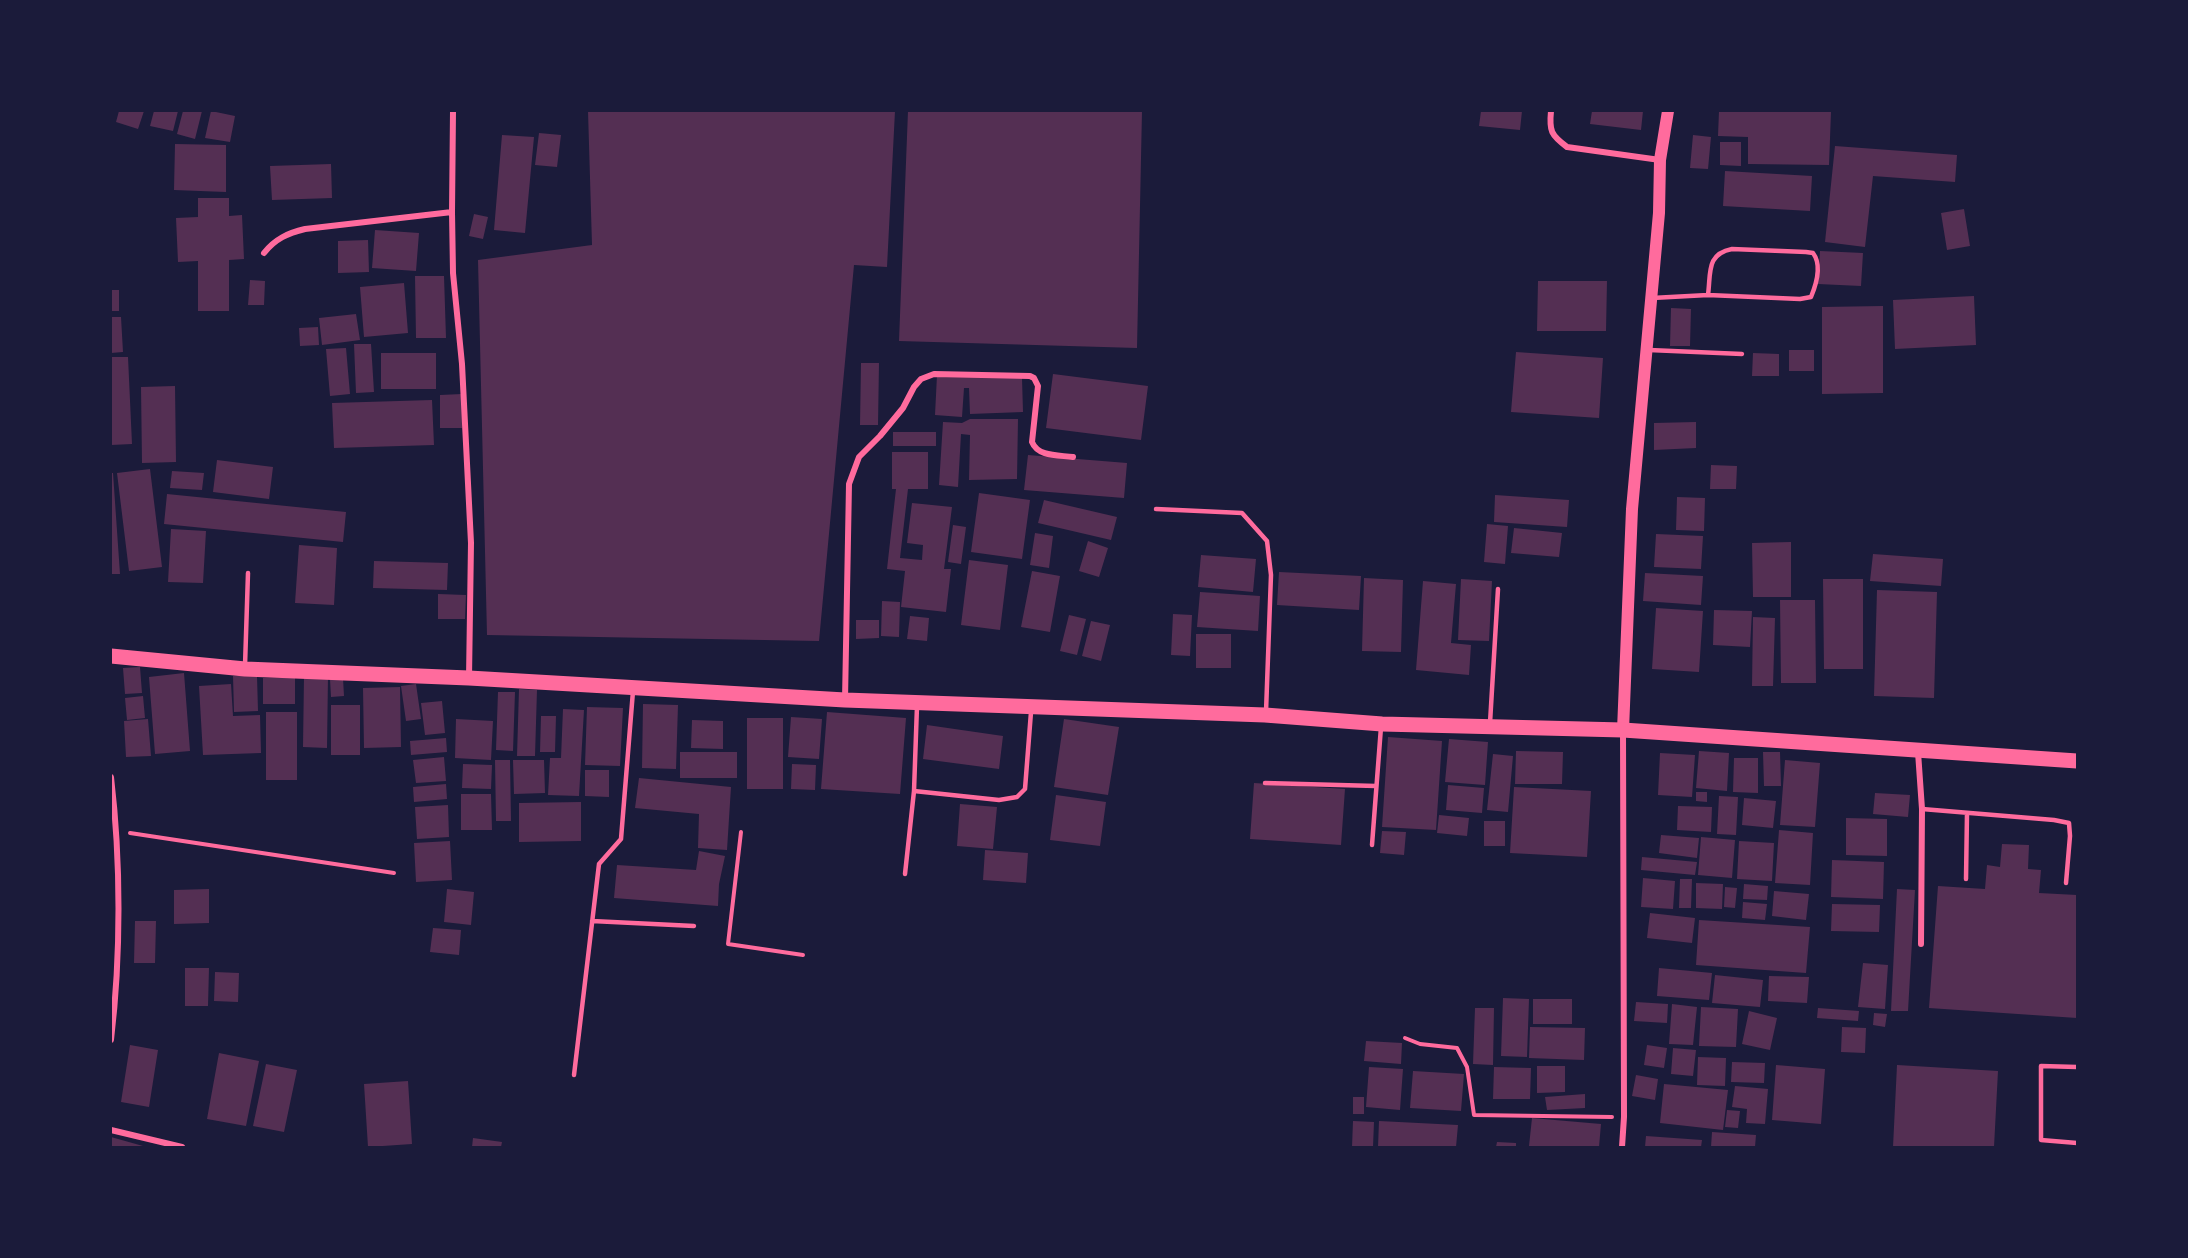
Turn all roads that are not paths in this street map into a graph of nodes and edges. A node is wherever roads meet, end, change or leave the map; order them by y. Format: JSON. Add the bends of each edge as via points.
{"nodes":[{"id":1,"x":453,"y":111,"type":"edge"},
{"id":2,"x":1551,"y":111,"type":"edge"},
{"id":3,"x":1668,"y":111,"type":"edge"},
{"id":4,"x":1660,"y":160,"type":"junction"},
{"id":5,"x":452,"y":212,"type":"junction"},
{"id":6,"x":264,"y":253,"type":"dead end"},
{"id":7,"x":1708,"y":295,"type":"junction"},
{"id":8,"x":1651,"y":298,"type":"junction"},
{"id":9,"x":1646,"y":350,"type":"junction"},
{"id":10,"x":1742,"y":354,"type":"dead end"},
{"id":11,"x":1073,"y":457,"type":"dead end"},
{"id":12,"x":1156,"y":509,"type":"dead end"},
{"id":13,"x":248,"y":573,"type":"dead end"},
{"id":14,"x":1498,"y":589,"type":"dead end"},
{"id":15,"x":111,"y":656,"type":"edge"},
{"id":16,"x":245,"y":669,"type":"junction"},
{"id":17,"x":469,"y":678,"type":"junction"},
{"id":18,"x":634,"y":689,"type":"junction"},
{"id":19,"x":844,"y":700,"type":"junction"},
{"id":20,"x":917,"y":703,"type":"junction"},
{"id":21,"x":1027,"y":707,"type":"junction"},
{"id":22,"x":1265,"y":715,"type":"junction"},
{"id":23,"x":1382,"y":724,"type":"junction"},
{"id":24,"x":1490,"y":726,"type":"junction"},
{"id":25,"x":1623,"y":730,"type":"junction"},
{"id":26,"x":1918,"y":751,"type":"junction"},
{"id":27,"x":2077,"y":761,"type":"edge"},
{"id":28,"x":111,"y":777,"type":"edge"},
{"id":29,"x":1265,"y":783,"type":"dead end"},
{"id":30,"x":1376,"y":786,"type":"junction"},
{"id":31,"x":914,"y":791,"type":"junction"},
{"id":32,"x":1922,"y":809,"type":"junction"},
{"id":33,"x":1967,"y":813,"type":"junction"},
{"id":34,"x":2069,"y":823,"type":"junction"},
{"id":35,"x":2077,"y":824,"type":"edge"},
{"id":36,"x":1372,"y":845,"type":"dead end"},
{"id":37,"x":114,"y":859,"type":"edge"},
{"id":38,"x":905,"y":874,"type":"dead end"},
{"id":39,"x":1966,"y":879,"type":"dead end"},
{"id":40,"x":2066,"y":883,"type":"dead end"},
{"id":41,"x":592,"y":921,"type":"junction"},
{"id":42,"x":694,"y":926,"type":"dead end"},
{"id":43,"x":1921,"y":944,"type":"dead end"},
{"id":44,"x":114,"y":993,"type":"edge"},
{"id":45,"x":111,"y":1040,"type":"edge"},
{"id":46,"x":2077,"y":1067,"type":"edge"},
{"id":47,"x":574,"y":1075,"type":"dead end"},
{"id":48,"x":111,"y":1130,"type":"edge"},
{"id":49,"x":2077,"y":1143,"type":"edge"},
{"id":50,"x":182,"y":1147,"type":"edge"},
{"id":51,"x":1622,"y":1147,"type":"edge"}],
"edges":[{"from":1,"to":5,"type":"street"},
{"from":2,"to":4,"type":"street","via":[[1551,130],[1567,147]]},
{"from":3,"to":4,"type":"main road"},
{"from":4,"to":8,"type":"main road"},
{"from":5,"to":6,"type":"street","via":[[305,229],[285,235]]},
{"from":5,"to":17,"type":"street","via":[[471,543]]},
{"from":7,"to":7,"type":"lane","via":[[1811,297],[1817,259],[1806,252],[1724,251],[1712,261]]},
{"from":7,"to":8,"type":"lane"},
{"from":8,"to":9,"type":"main road"},
{"from":9,"to":10,"type":"lane"},
{"from":9,"to":25,"type":"main road","via":[[1632,510]]},
{"from":11,"to":19,"type":"street","via":[[1035,449],[1032,442],[1038,386],[1034,378],[934,374],[921,379],[903,408],[859,457],[849,484]]},
{"from":12,"to":22,"type":"lane","via":[[1242,513],[1267,541],[1271,575]]},
{"from":13,"to":16,"type":"lane"},
{"from":14,"to":24,"type":"lane"},
{"from":15,"to":16,"type":"main road"},
{"from":16,"to":17,"type":"main road"},
{"from":17,"to":18,"type":"main road"},
{"from":18,"to":19,"type":"main road"},
{"from":18,"to":41,"type":"lane","via":[[621,839],[599,864]]},
{"from":19,"to":20,"type":"main road"},
{"from":20,"to":21,"type":"main road"},
{"from":20,"to":31,"type":"lane"},
{"from":21,"to":22,"type":"main road"},
{"from":21,"to":31,"type":"lane","via":[[1030,712],[1025,789],[1017,797],[999,800]]},
{"from":22,"to":23,"type":"main road"},
{"from":23,"to":24,"type":"main road"},
{"from":23,"to":30,"type":"lane"},
{"from":24,"to":25,"type":"main road"},
{"from":25,"to":26,"type":"main road"},
{"from":25,"to":51,"type":"street"},
{"from":26,"to":27,"type":"main road"},
{"from":26,"to":32,"type":"street"},
{"from":28,"to":37,"type":"street","via":[[117,831]]},
{"from":29,"to":30,"type":"lane"},
{"from":30,"to":36,"type":"lane"},
{"from":31,"to":38,"type":"lane"},
{"from":32,"to":33,"type":"lane"},
{"from":32,"to":43,"type":"street"},
{"from":33,"to":34,"type":"lane"},
{"from":33,"to":39,"type":"lane"},
{"from":34,"to":35,"type":"lane"},
{"from":34,"to":40,"type":"lane"},
{"from":37,"to":44,"type":"street"},
{"from":41,"to":42,"type":"lane"},
{"from":41,"to":47,"type":"lane"},
{"from":44,"to":45,"type":"street"},
{"from":46,"to":49,"type":"lane","via":[[2041,1066],[2041,1140]]},
{"from":48,"to":50,"type":"street"}]}
